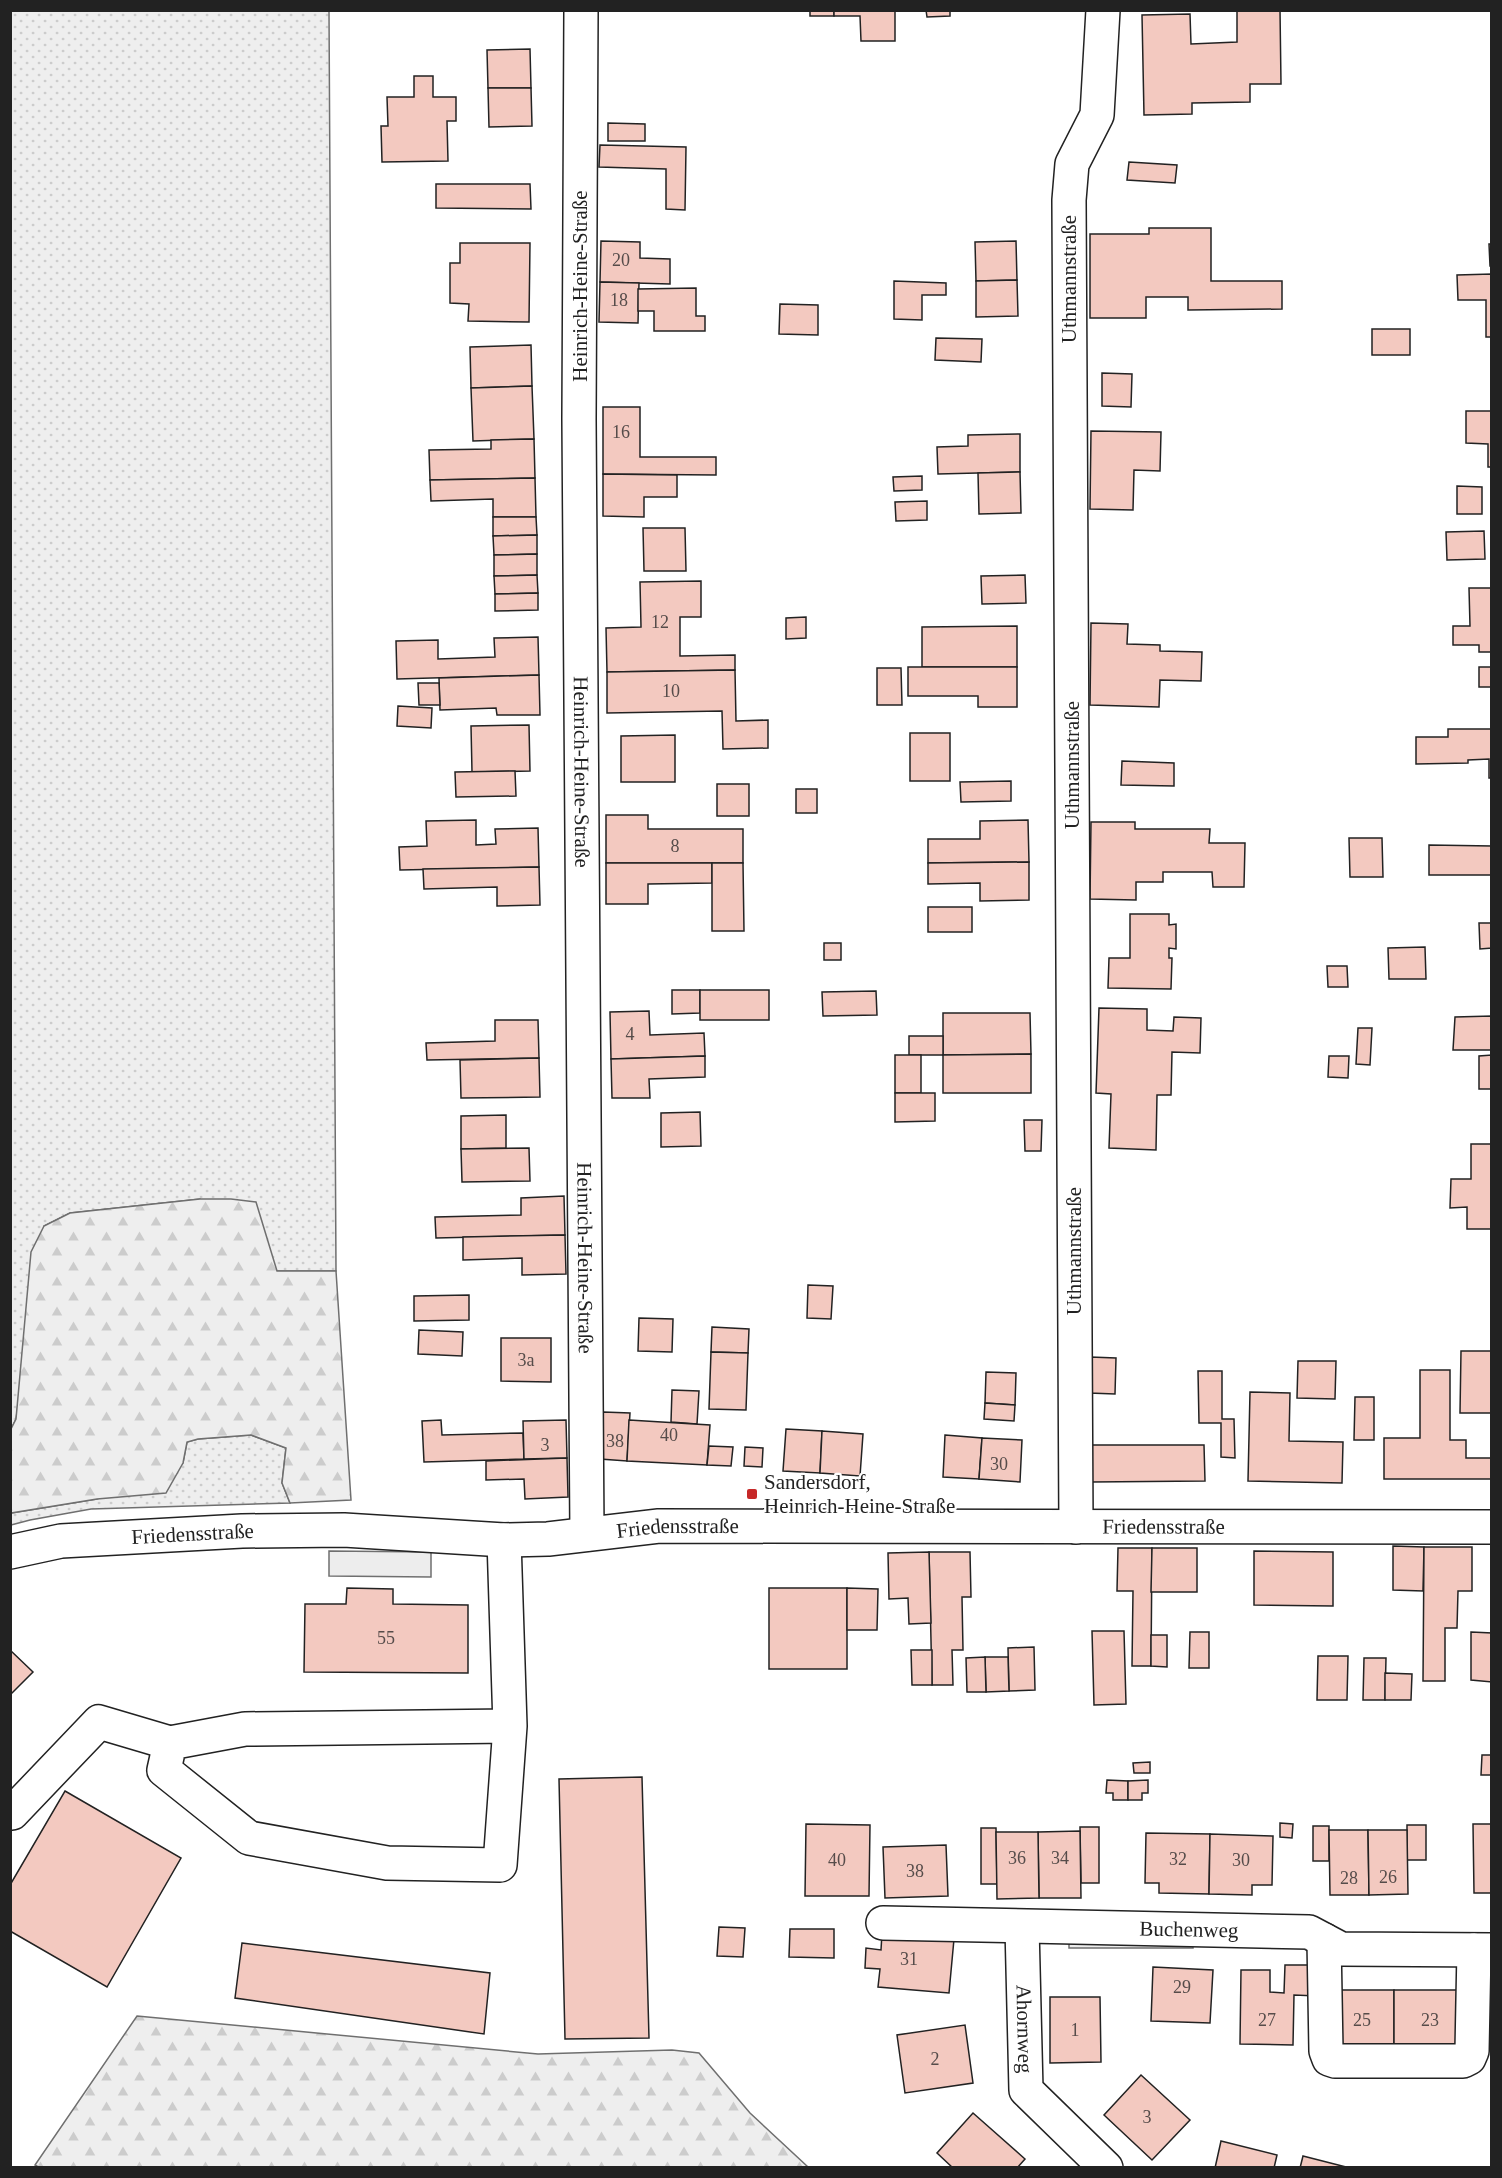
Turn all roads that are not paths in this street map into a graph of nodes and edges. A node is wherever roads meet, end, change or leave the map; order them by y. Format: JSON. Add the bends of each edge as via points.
{"nodes":[{"id":1,"x":581,"y":10,"type":"edge"},
{"id":2,"x":1103,"y":10,"type":"edge"},
{"id":3,"x":1076,"y":1527,"type":"junction"},
{"id":4,"x":1491,"y":1527,"type":"edge"},
{"id":5,"x":587,"y":1534,"type":"junction"},
{"id":6,"x":504,"y":1540,"type":"junction"},
{"id":7,"x":10,"y":1552,"type":"edge"},
{"id":8,"x":510,"y":1726,"type":"junction"},
{"id":9,"x":170,"y":1743,"type":"junction"},
{"id":10,"x":12,"y":1813,"type":"edge"},
{"id":11,"x":883,"y":1923,"type":"dead end"},
{"id":12,"x":1022,"y":1927,"type":"junction"},
{"id":13,"x":1324,"y":1940,"type":"junction"},
{"id":14,"x":1483,"y":1950,"type":"edge"},
{"id":15,"x":1106,"y":2168,"type":"edge"}],
"edges":[{"from":1,"to":5,"type":"street","name":"Heinrich-Heine-Straße","via":[[579,419]]},
{"from":2,"to":3,"type":"street","name":"Uthmannstraße","via":[[1097,116],[1072,164],[1069,200]]},
{"from":3,"to":4,"type":"street","name":"Friedensstraße"},
{"from":3,"to":5,"type":"street","name":"Friedensstraße","via":[[659,1526]]},
{"from":5,"to":6,"type":"street","name":"Friedensstraße"},
{"from":6,"to":7,"type":"street","name":"Friedensstraße","via":[[344,1530],[242,1531],[71,1540]]},
{"from":6,"to":8,"type":"street"},
{"from":8,"to":9,"type":"street","via":[[245,1729]]},
{"from":8,"to":9,"type":"street","via":[[500,1865],[387,1863],[249,1838],[164,1770]]},
{"from":9,"to":10,"type":"street","via":[[99,1722]]},
{"from":11,"to":12,"type":"street","name":"Buchenweg"},
{"from":12,"to":13,"type":"street","name":"Buchenweg","via":[[1310,1932]]},
{"from":12,"to":15,"type":"street","name":"Ahornweg","via":[[1026,2090]]},
{"from":13,"to":14,"type":"street","name":"Buchenweg","via":[[1341,1949]]},
{"from":13,"to":14,"type":"street","via":[[1326,2051],[1329,2059],[1335,2061],[1469,2058]]}]}
